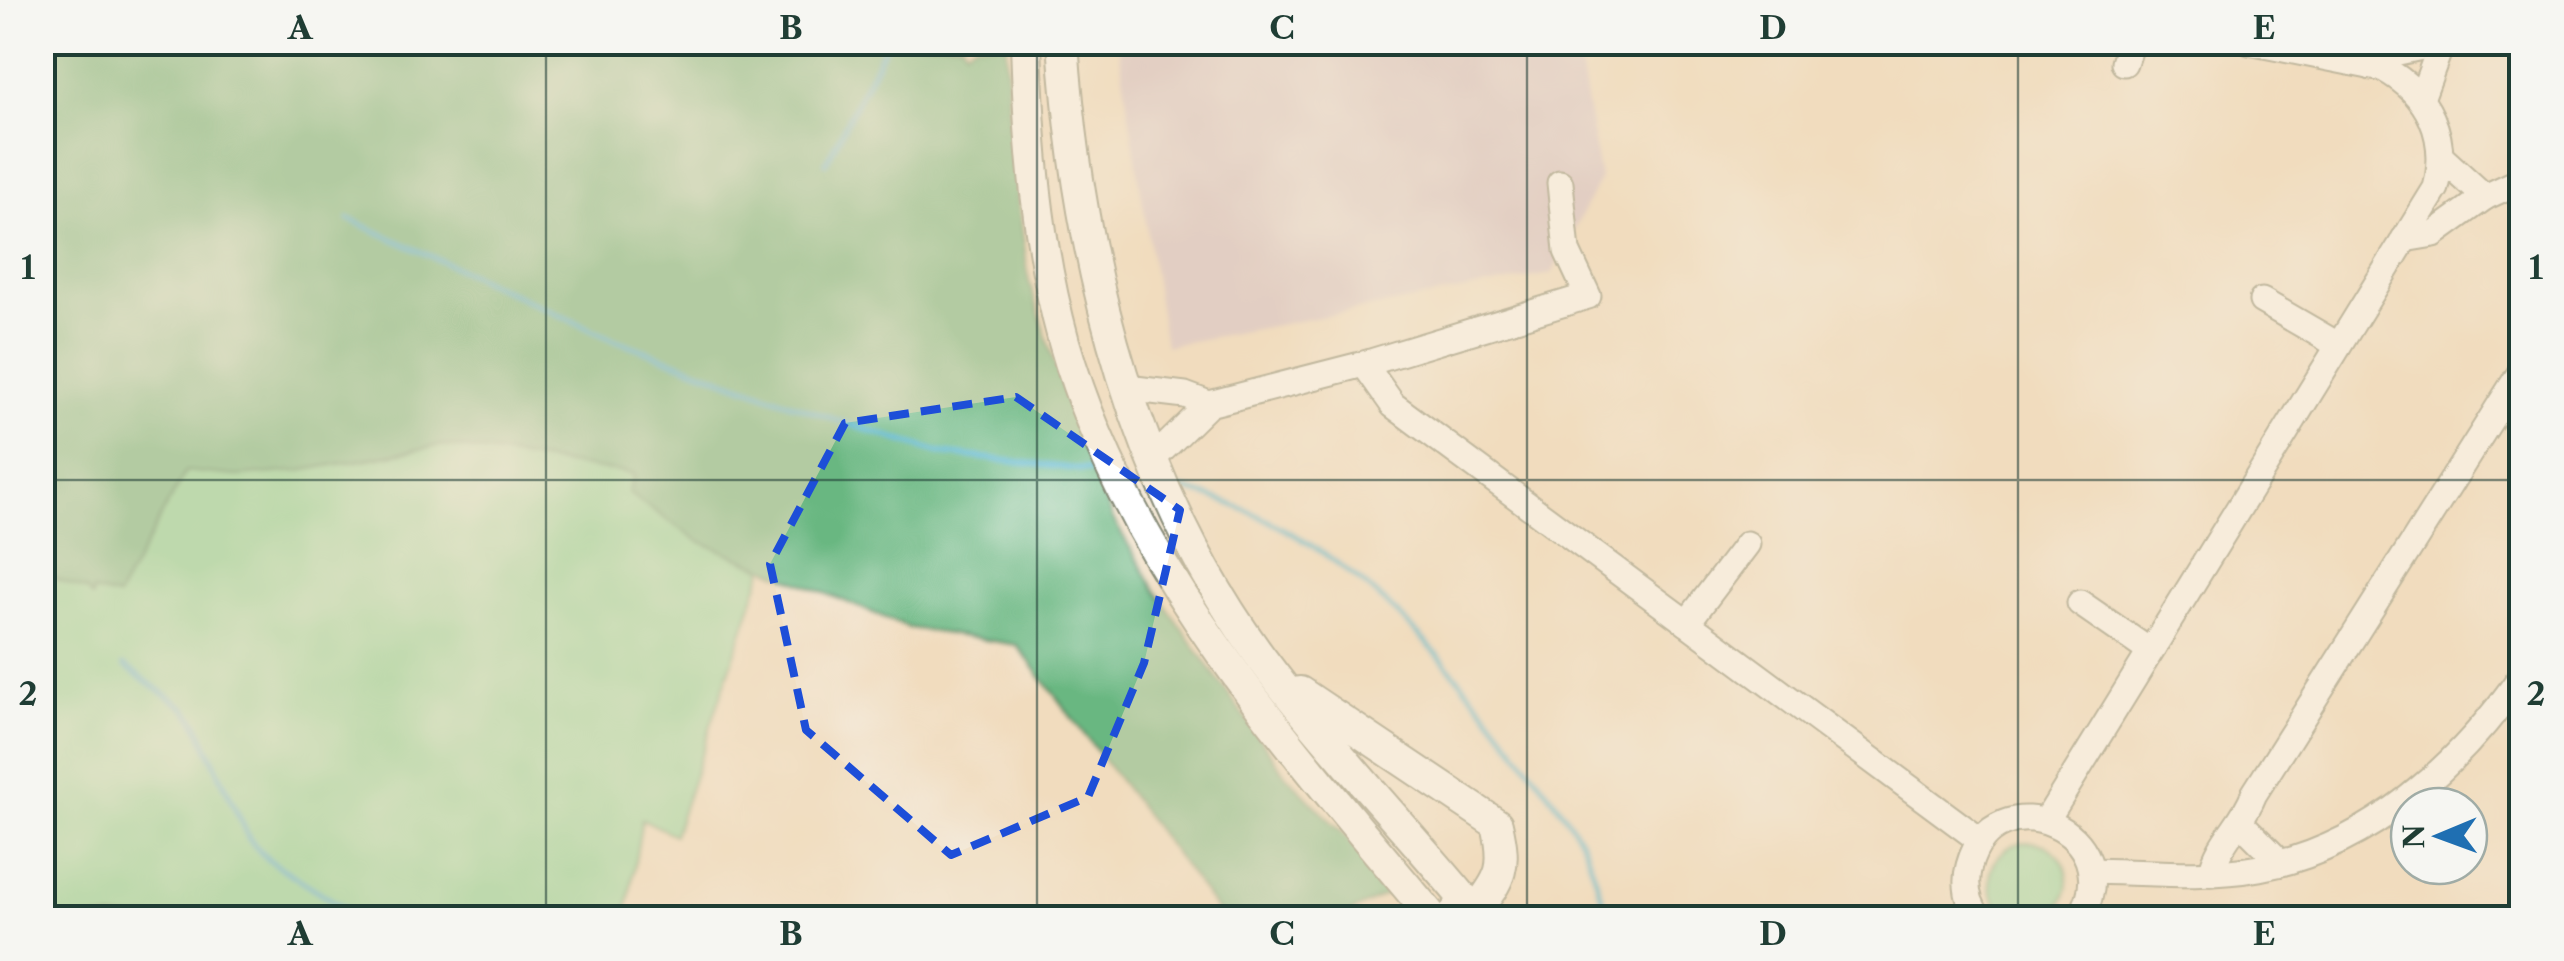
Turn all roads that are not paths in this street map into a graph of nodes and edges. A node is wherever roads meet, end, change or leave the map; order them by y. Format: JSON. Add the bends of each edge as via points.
{"nodes":[{"id":1,"x":1026,"y":42,"type":"edge"},
{"id":2,"x":1063,"y":42,"type":"edge"},
{"id":3,"x":2249,"y":42,"type":"edge"},
{"id":4,"x":2444,"y":44,"type":"edge"},
{"id":5,"x":2370,"y":67,"type":"junction"},
{"id":6,"x":2422,"y":99,"type":"junction"},
{"id":7,"x":2441,"y":158,"type":"junction"},
{"id":8,"x":2522,"y":180,"type":"edge"},
{"id":9,"x":1560,"y":182,"type":"dead end"},
{"id":10,"x":2485,"y":197,"type":"junction"},
{"id":11,"x":2404,"y":239,"type":"junction"},
{"id":12,"x":2262,"y":301,"type":"dead end"},
{"id":13,"x":2338,"y":344,"type":"junction"},
{"id":14,"x":1364,"y":364,"type":"junction"},
{"id":15,"x":2522,"y":370,"type":"edge"},
{"id":16,"x":1128,"y":388,"type":"junction"},
{"id":17,"x":1209,"y":404,"type":"junction"},
{"id":18,"x":1151,"y":461,"type":"junction"},
{"id":19,"x":1748,"y":544,"type":"dead end"},
{"id":20,"x":2080,"y":603,"type":"dead end"},
{"id":21,"x":1687,"y":623,"type":"junction"},
{"id":22,"x":2148,"y":650,"type":"junction"},
{"id":23,"x":1272,"y":673,"type":"junction"},
{"id":24,"x":2522,"y":675,"type":"edge"},
{"id":25,"x":1352,"y":821,"type":"junction"},
{"id":26,"x":2046,"y":821,"type":"junction"},
{"id":27,"x":2242,"y":824,"type":"junction"},
{"id":28,"x":1981,"y":841,"type":"junction"},
{"id":29,"x":2281,"y":863,"type":"junction"},
{"id":30,"x":2091,"y":872,"type":"junction"},
{"id":31,"x":2210,"y":872,"type":"junction"},
{"id":32,"x":1478,"y":915,"type":"edge"},
{"id":33,"x":1433,"y":918,"type":"edge"},
{"id":34,"x":1979,"y":918,"type":"edge"},
{"id":35,"x":2080,"y":918,"type":"edge"}],
"edges":[{"from":1,"to":25,"type":"main road","via":[[1029,163],[1064,342],[1120,488],[1264,716]]},
{"from":2,"to":16,"type":"main road","via":[[1082,212]]},
{"from":3,"to":5,"type":"street"},
{"from":4,"to":5,"type":"street","via":[[2379,56]]},
{"from":4,"to":6,"type":"street"},
{"from":5,"to":6,"type":"street","via":[[2398,77]]},
{"from":6,"to":7,"type":"street"},
{"from":7,"to":10,"type":"street"},
{"from":7,"to":11,"type":"street","via":[[2436,188]]},
{"from":8,"to":10,"type":"street"},
{"from":9,"to":14,"type":"street","via":[[1567,251],[1588,296]]},
{"from":10,"to":11,"type":"street","via":[[2434,234]]},
{"from":11,"to":13,"type":"street"},
{"from":12,"to":13,"type":"street"},
{"from":13,"to":22,"type":"street"},
{"from":14,"to":17,"type":"street"},
{"from":14,"to":21,"type":"street","via":[[1394,405]]},
{"from":15,"to":27,"type":"street","via":[[2254,794]]},
{"from":16,"to":17,"type":"street"},
{"from":16,"to":18,"type":"main road"},
{"from":17,"to":18,"type":"street"},
{"from":18,"to":23,"type":"main road","via":[[1200,563]]},
{"from":19,"to":21,"type":"street"},
{"from":20,"to":22,"type":"street"},
{"from":21,"to":28,"type":"street"},
{"from":22,"to":26,"type":"street"},
{"from":23,"to":32,"type":"main road"},
{"from":23,"to":32,"type":"main road","via":[[1496,824],[1503,850],[1500,881]]},
{"from":24,"to":29,"type":"street","via":[[2427,783],[2362,830]]},
{"from":25,"to":32,"type":"main road","via":[[1458,913]]},
{"from":25,"to":33,"type":"main road"},
{"from":26,"to":28,"type":"street","via":[[2010,821]]},
{"from":26,"to":30,"type":"street","via":[[2076,839]]},
{"from":27,"to":29,"type":"street"},
{"from":27,"to":31,"type":"street","via":[[2227,832]]},
{"from":28,"to":34,"type":"street","via":[[1966,874]]},
{"from":29,"to":31,"type":"street"},
{"from":30,"to":31,"type":"street"},
{"from":30,"to":35,"type":"street"}]}
